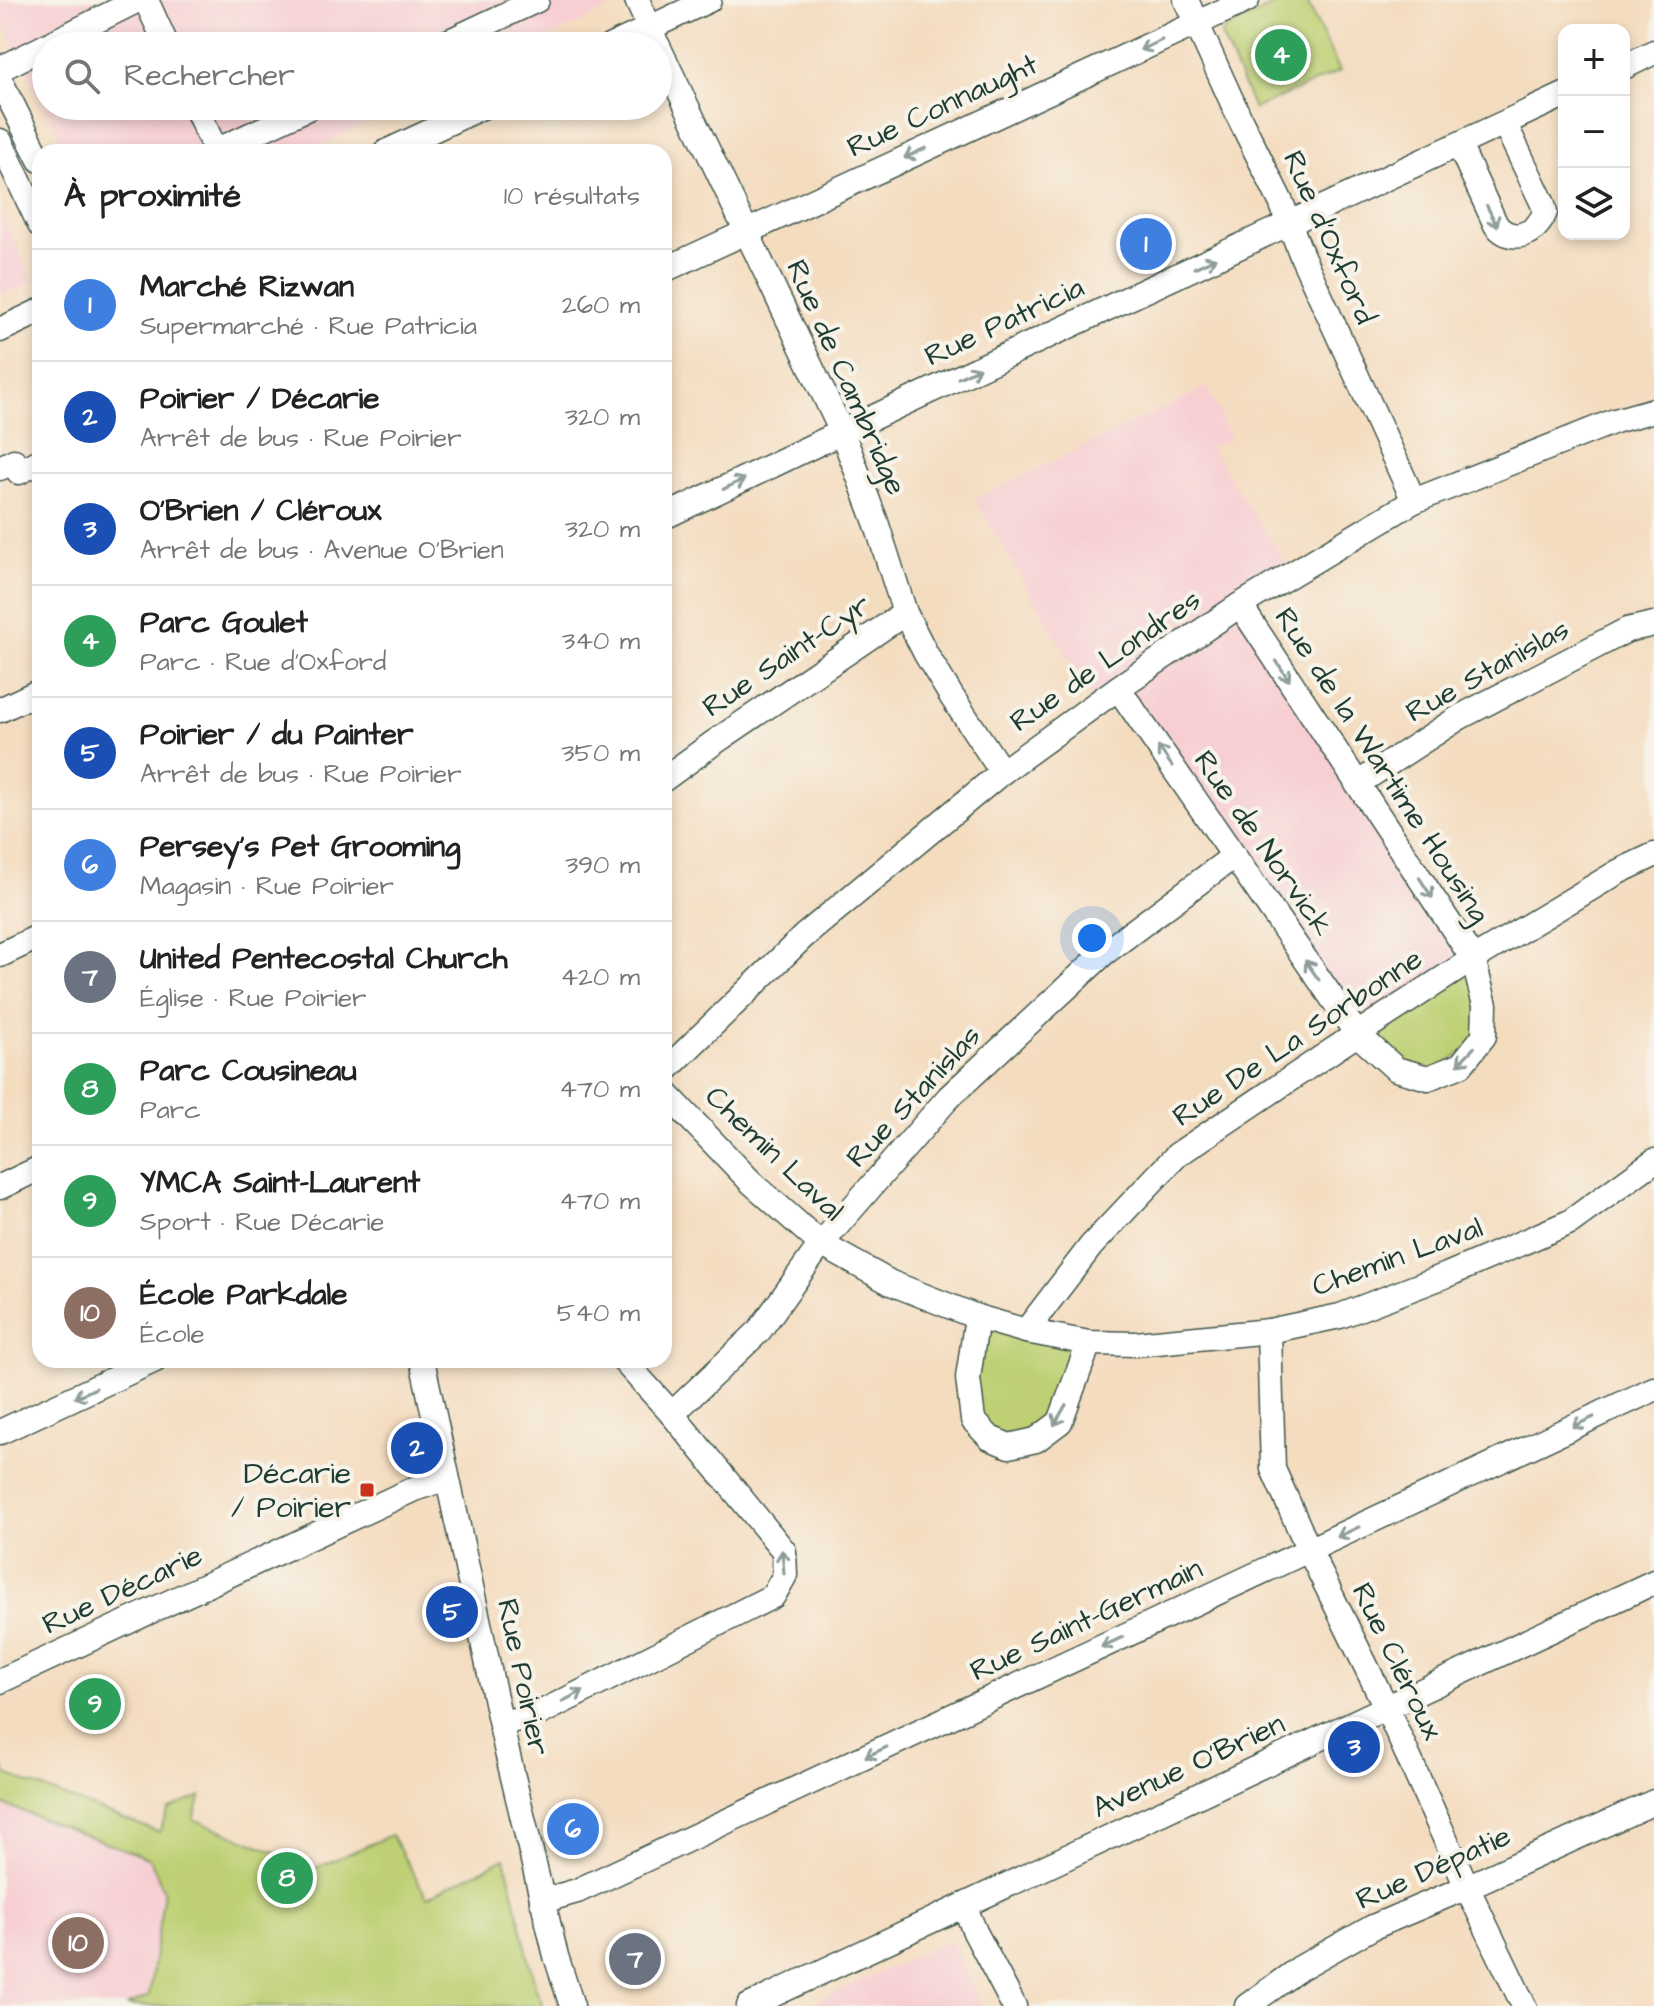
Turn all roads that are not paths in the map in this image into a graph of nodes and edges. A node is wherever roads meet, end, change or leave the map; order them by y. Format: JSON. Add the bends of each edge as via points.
{"nodes":[{"id":1,"x":138,"y":0,"type":"edge"},
{"id":2,"x":146,"y":0,"type":"edge"},
{"id":3,"x":537,"y":0,"type":"edge"},
{"id":4,"x":637,"y":0,"type":"edge"},
{"id":5,"x":709,"y":0,"type":"edge"},
{"id":6,"x":1186,"y":0,"type":"edge"},
{"id":7,"x":1247,"y":0,"type":"edge"},
{"id":8,"x":1197,"y":24,"type":"junction"},
{"id":9,"x":74,"y":32,"type":"edge"},
{"id":10,"x":161,"y":32,"type":"edge"},
{"id":11,"x":469,"y":32,"type":"edge"},
{"id":12,"x":651,"y":32,"type":"edge"},
{"id":13,"x":666,"y":32,"type":"edge"},
{"id":14,"x":1654,"y":52,"type":"edge"},
{"id":15,"x":32,"y":53,"type":"edge"},
{"id":16,"x":1630,"y":64,"type":"edge"},
{"id":17,"x":0,"y":69,"type":"edge"},
{"id":18,"x":672,"y":76,"type":"edge"},
{"id":19,"x":0,"y":80,"type":"edge"},
{"id":20,"x":1562,"y":96,"type":"edge"},
{"id":21,"x":202,"y":120,"type":"edge"},
{"id":22,"x":282,"y":120,"type":"edge"},
{"id":23,"x":454,"y":120,"type":"edge"},
{"id":24,"x":1505,"y":124,"type":"junction"},
{"id":25,"x":0,"y":141,"type":"edge"},
{"id":26,"x":32,"y":144,"type":"edge"},
{"id":27,"x":213,"y":144,"type":"edge"},
{"id":28,"x":231,"y":144,"type":"edge"},
{"id":29,"x":403,"y":144,"type":"edge"},
{"id":30,"x":1459,"y":145,"type":"junction"},
{"id":31,"x":32,"y":208,"type":"edge"},
{"id":32,"x":1290,"y":224,"type":"junction"},
{"id":33,"x":746,"y":231,"type":"junction"},
{"id":34,"x":672,"y":266,"type":"edge"},
{"id":35,"x":32,"y":315,"type":"edge"},
{"id":36,"x":0,"y":330,"type":"edge"},
{"id":37,"x":1654,"y":410,"type":"edge"},
{"id":38,"x":842,"y":432,"type":"junction"},
{"id":39,"x":32,"y":465,"type":"edge"},
{"id":40,"x":0,"y":468,"type":"edge"},
{"id":41,"x":1414,"y":501,"type":"junction"},
{"id":42,"x":672,"y":513,"type":"edge"},
{"id":43,"x":1240,"y":605,"type":"junction"},
{"id":44,"x":905,"y":613,"type":"junction"},
{"id":45,"x":1654,"y":624,"type":"edge"},
{"id":46,"x":1118,"y":688,"type":"junction"},
{"id":47,"x":32,"y":695,"type":"edge"},
{"id":48,"x":0,"y":710,"type":"edge"},
{"id":49,"x":1002,"y":772,"type":"junction"},
{"id":50,"x":672,"y":773,"type":"edge"},
{"id":51,"x":1357,"y":784,"type":"junction"},
{"id":52,"x":1654,"y":855,"type":"edge"},
{"id":53,"x":1234,"y":856,"type":"junction"},
{"id":54,"x":32,"y":940,"type":"edge"},
{"id":55,"x":0,"y":955,"type":"edge"},
{"id":56,"x":1473,"y":959,"type":"junction"},
{"id":57,"x":1357,"y":1034,"type":"junction"},
{"id":58,"x":672,"y":1064,"type":"edge"},
{"id":59,"x":672,"y":1099,"type":"edge"},
{"id":60,"x":1654,"y":1161,"type":"edge"},
{"id":61,"x":32,"y":1172,"type":"edge"},
{"id":62,"x":0,"y":1187,"type":"edge"},
{"id":63,"x":821,"y":1244,"type":"junction"},
{"id":64,"x":977,"y":1317,"type":"junction"},
{"id":65,"x":1026,"y":1331,"type":"junction"},
{"id":66,"x":1269,"y":1331,"type":"junction"},
{"id":67,"x":1089,"y":1343,"type":"junction"},
{"id":68,"x":138,"y":1368,"type":"edge"},
{"id":69,"x":424,"y":1368,"type":"edge"},
{"id":70,"x":630,"y":1368,"type":"edge"},
{"id":71,"x":1654,"y":1389,"type":"edge"},
{"id":72,"x":672,"y":1414,"type":"junction"},
{"id":73,"x":0,"y":1432,"type":"edge"},
{"id":74,"x":447,"y":1478,"type":"junction"},
{"id":75,"x":1309,"y":1550,"type":"junction"},
{"id":76,"x":1654,"y":1582,"type":"edge"},
{"id":77,"x":0,"y":1681,"type":"edge"},
{"id":78,"x":1386,"y":1707,"type":"junction"},
{"id":79,"x":501,"y":1724,"type":"junction"},
{"id":80,"x":1654,"y":1802,"type":"edge"},
{"id":81,"x":1467,"y":1887,"type":"junction"},
{"id":82,"x":542,"y":1901,"type":"junction"},
{"id":83,"x":964,"y":1905,"type":"junction"},
{"id":84,"x":786,"y":1998,"type":"edge"},
{"id":85,"x":572,"y":2006,"type":"edge"},
{"id":86,"x":749,"y":2006,"type":"edge"},
{"id":87,"x":1014,"y":2006,"type":"edge"},
{"id":88,"x":1247,"y":2006,"type":"edge"},
{"id":89,"x":1524,"y":2006,"type":"edge"}],
"edges":[{"from":1,"to":9,"type":"street"},
{"from":2,"to":10,"type":"street"},
{"from":3,"to":11,"type":"street"},
{"from":4,"to":12,"type":"street","name":"Rue de Cambridge"},
{"from":5,"to":13,"type":"street"},
{"from":6,"to":8,"type":"street","name":"Rue d'Oxford"},
{"from":7,"to":8,"type":"street","name":"Rue Connaught"},
{"from":8,"to":32,"type":"street","name":"Rue d'Oxford"},
{"from":8,"to":33,"type":"street","name":"Rue Connaught","one_way":true},
{"from":14,"to":16,"type":"street"},
{"from":15,"to":17,"type":"street"},
{"from":18,"to":33,"type":"street","name":"Rue de Cambridge"},
{"from":19,"to":26,"type":"street"},
{"from":20,"to":24,"type":"street","name":"Rue Patricia"},
{"from":21,"to":27,"type":"street"},
{"from":22,"to":28,"type":"street"},
{"from":23,"to":29,"type":"street"},
{"from":24,"to":30,"type":"street","name":"Rue Patricia"},
{"from":30,"to":24,"type":"street","one_way":true,"via":[[1502,233],[1518,236],[1537,228],[1543,204]]},
{"from":25,"to":31,"type":"street"},
{"from":30,"to":32,"type":"street","name":"Rue Patricia"},
{"from":38,"to":32,"type":"street","name":"Rue Patricia","one_way":true},
{"from":32,"to":41,"type":"street","name":"Rue d'Oxford"},
{"from":33,"to":34,"type":"street","name":"Rue Connaught"},
{"from":33,"to":38,"type":"street","name":"Rue de Cambridge"},
{"from":35,"to":36,"type":"street"},
{"from":37,"to":41,"type":"street","name":"Rue de Londres"},
{"from":42,"to":38,"type":"street","name":"Rue Patricia","one_way":true},
{"from":38,"to":44,"type":"street","name":"Rue de Cambridge"},
{"from":39,"to":40,"type":"street","via":[[19,472],[14,461]]},
{"from":41,"to":43,"type":"street","name":"Rue de Londres"},
{"from":43,"to":46,"type":"street","name":"Rue de Londres"},
{"from":43,"to":51,"type":"street","name":"Rue de la Wartime Housing","one_way":true},
{"from":44,"to":49,"type":"street","name":"Rue de Cambridge"},
{"from":44,"to":50,"type":"street","name":"Rue Saint-Cyr"},
{"from":45,"to":51,"type":"street","name":"Rue Stanislas","via":[[1627,630],[1460,717]]},
{"from":46,"to":49,"type":"street","name":"Rue de Londres"},
{"from":53,"to":46,"type":"street","name":"Rue de Norvick","one_way":true},
{"from":47,"to":48,"type":"street"},
{"from":49,"to":58,"type":"street","name":"Rue de Londres","via":[[804,936]]},
{"from":51,"to":56,"type":"street","name":"Rue de la Wartime Housing","one_way":true},
{"from":52,"to":56,"type":"street","name":"Rue De La Sorbonne"},
{"from":57,"to":53,"type":"street","name":"Rue de Norvick","one_way":true},
{"from":53,"to":63,"type":"street","name":"Rue Stanislas","via":[[1103,954],[949,1097]]},
{"from":54,"to":55,"type":"street"},
{"from":56,"to":57,"type":"street","name":"Rue De La Sorbonne"},
{"from":56,"to":57,"type":"street","name":"Rue De La Sorbonne","one_way":true,"via":[[1485,1005],[1484,1036],[1461,1065],[1428,1078],[1396,1069]]},
{"from":57,"to":65,"type":"street","name":"Rue De La Sorbonne","via":[[1177,1155],[1091,1246]]},
{"from":59,"to":63,"type":"street","name":"Chemin Laval","via":[[751,1182]]},
{"from":60,"to":66,"type":"street","name":"Chemin Laval","via":[[1570,1222],[1340,1316]]},
{"from":61,"to":62,"type":"street"},
{"from":63,"to":64,"type":"street","name":"Chemin Laval","via":[[891,1283]]},
{"from":63,"to":72,"type":"street","name":"Rue Stanislas","via":[[759,1331]]},
{"from":64,"to":65,"type":"street","name":"Chemin Laval"},
{"from":67,"to":64,"type":"street","one_way":true,"via":[[1060,1422],[1036,1440],[1009,1446],[990,1438],[973,1420],[968,1378]]},
{"from":65,"to":67,"type":"street","name":"Chemin Laval"},
{"from":66,"to":67,"type":"street","name":"Chemin Laval","via":[[1136,1344]]},
{"from":66,"to":75,"type":"street","name":"Rue Cléroux","via":[[1273,1469]]},
{"from":68,"to":73,"type":"street","one_way":true},
{"from":69,"to":74,"type":"street","name":"Rue Poirier"},
{"from":70,"to":72,"type":"street"},
{"from":71,"to":75,"type":"street","name":"Rue Saint-Germain","one_way":true},
{"from":79,"to":72,"type":"street","one_way":true,"via":[[542,1712],[773,1596],[785,1575],[784,1551]]},
{"from":74,"to":77,"type":"street","name":"Rue Décarie"},
{"from":74,"to":79,"type":"street","name":"Rue Poirier"},
{"from":75,"to":78,"type":"street","name":"Rue Cléroux"},
{"from":75,"to":82,"type":"street","name":"Rue Saint-Germain","one_way":true,"via":[[577,1891]]},
{"from":76,"to":78,"type":"street","name":"Avenue O'Brien"},
{"from":78,"to":81,"type":"street","name":"Rue Cléroux"},
{"from":78,"to":83,"type":"street","name":"Avenue O'Brien"},
{"from":79,"to":82,"type":"street","name":"Rue Poirier"},
{"from":80,"to":81,"type":"street","name":"Rue Dépatie"},
{"from":81,"to":88,"type":"street","name":"Rue Dépatie","via":[[1373,1927],[1300,1968]]},
{"from":81,"to":89,"type":"street","name":"Rue Cléroux"},
{"from":82,"to":85,"type":"street","name":"Rue Poirier"},
{"from":83,"to":84,"type":"street","name":"Avenue O'Brien"},
{"from":83,"to":87,"type":"street"},
{"from":84,"to":86,"type":"street","name":"Avenue O'Brien"}]}
